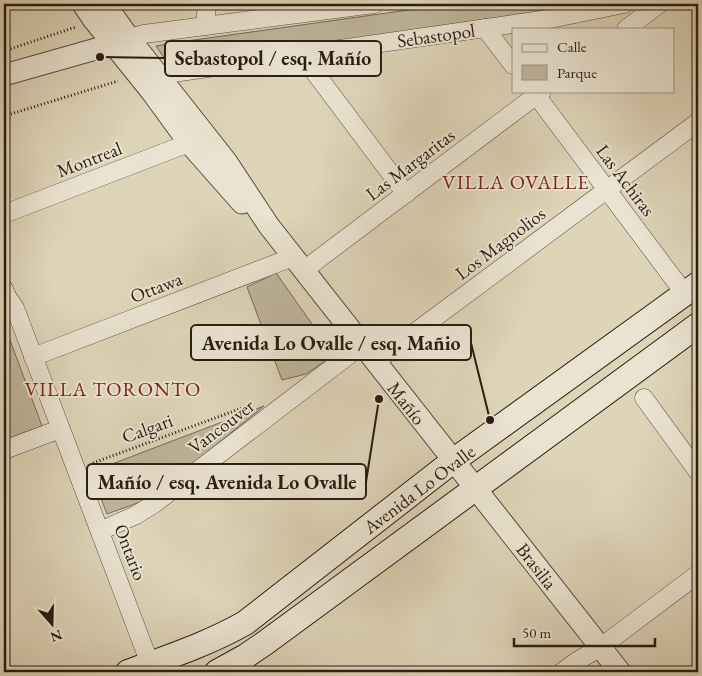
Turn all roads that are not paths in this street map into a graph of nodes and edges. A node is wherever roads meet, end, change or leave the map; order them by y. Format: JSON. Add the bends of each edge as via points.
{"nodes":[{"id":1,"x":83,"y":4,"type":"edge"},
{"id":2,"x":105,"y":4,"type":"edge"},
{"id":3,"x":207,"y":4,"type":"edge"},
{"id":4,"x":374,"y":4,"type":"edge"},
{"id":5,"x":624,"y":4,"type":"edge"},
{"id":6,"x":659,"y":4,"type":"edge"},
{"id":7,"x":322,"y":7,"type":"edge"},
{"id":8,"x":205,"y":26,"type":"junction"},
{"id":9,"x":485,"y":28,"type":"junction"},
{"id":10,"x":627,"y":28,"type":"edge"},
{"id":11,"x":121,"y":41,"type":"junction"},
{"id":12,"x":301,"y":54,"type":"junction"},
{"id":13,"x":512,"y":64,"type":"edge"},
{"id":14,"x":4,"y":75,"type":"edge"},
{"id":15,"x":148,"y":75,"type":"junction"},
{"id":16,"x":537,"y":93,"type":"edge"},
{"id":17,"x":698,"y":122,"type":"edge"},
{"id":18,"x":189,"y":143,"type":"junction"},
{"id":19,"x":607,"y":190,"type":"junction"},
{"id":20,"x":406,"y":194,"type":"junction"},
{"id":21,"x":4,"y":214,"type":"edge"},
{"id":22,"x":269,"y":226,"type":"junction"},
{"id":23,"x":298,"y":264,"type":"junction"},
{"id":24,"x":692,"y":289,"type":"edge"},
{"id":25,"x":4,"y":293,"type":"edge"},
{"id":26,"x":698,"y":325,"type":"edge"},
{"id":27,"x":362,"y":345,"type":"junction"},
{"id":28,"x":33,"y":356,"type":"junction"},
{"id":29,"x":375,"y":362,"type":"junction"},
{"id":30,"x":644,"y":398,"type":"dead end"},
{"id":31,"x":60,"y":429,"type":"junction"},
{"id":32,"x":4,"y":450,"type":"edge"},
{"id":33,"x":453,"y":461,"type":"junction"},
{"id":34,"x":698,"y":472,"type":"edge"},
{"id":35,"x":475,"y":488,"type":"junction"},
{"id":36,"x":100,"y":531,"type":"junction"},
{"id":37,"x":698,"y":574,"type":"edge"},
{"id":38,"x":601,"y":647,"type":"junction"},
{"id":39,"x":150,"y":664,"type":"junction"},
{"id":40,"x":128,"y":672,"type":"edge"},
{"id":41,"x":217,"y":672,"type":"edge"},
{"id":42,"x":562,"y":672,"type":"edge"},
{"id":43,"x":620,"y":672,"type":"edge"}],
"edges":[{"from":1,"to":11,"type":"street","name":"Mañío","via":[[93,19]]},
{"from":2,"to":11,"type":"street","name":"Mañío"},
{"from":3,"to":8,"type":"street"},
{"from":4,"to":7,"type":"street"},
{"from":5,"to":9,"type":"street","name":"Sebastopol"},
{"from":6,"to":10,"type":"street"},
{"from":7,"to":8,"type":"street"},
{"from":8,"to":11,"type":"street","via":[[144,34]]},
{"from":9,"to":12,"type":"street","name":"Sebastopol"},
{"from":9,"to":13,"type":"street"},
{"from":11,"to":14,"type":"street"},
{"from":11,"to":15,"type":"street","name":"Mañío"},
{"from":12,"to":15,"type":"street","name":"Sebastopol"},
{"from":12,"to":20,"type":"street"},
{"from":15,"to":18,"type":"street","name":"Mañío"},
{"from":15,"to":22,"type":"street","name":"Mañío","via":[[226,161]]},
{"from":16,"to":19,"type":"street","name":"Las Achiras"},
{"from":16,"to":20,"type":"street","name":"Las Margaritas"},
{"from":17,"to":19,"type":"street","name":"Los Magnolios"},
{"from":18,"to":21,"type":"street","name":"Montreal"},
{"from":18,"to":22,"type":"street","name":"Mañío","via":[[243,205]]},
{"from":19,"to":24,"type":"street","name":"Las Achiras"},
{"from":19,"to":29,"type":"street","name":"Los Magnolios"},
{"from":20,"to":23,"type":"street","name":"Las Margaritas"},
{"from":22,"to":23,"type":"street","name":"Mañío"},
{"from":23,"to":27,"type":"street","name":"Mañío"},
{"from":23,"to":28,"type":"street","name":"Ottawa"},
{"from":24,"to":33,"type":"main road","name":"Avenida Lo Ovalle"},
{"from":25,"to":28,"type":"street","name":"Ontario","via":[[14,308]]},
{"from":26,"to":35,"type":"main road","name":"Avenida Lo Ovalle"},
{"from":27,"to":29,"type":"street","name":"Mañío"},
{"from":27,"to":36,"type":"street","name":"Vancouver","via":[[154,504]]},
{"from":28,"to":31,"type":"street","name":"Ontario"},
{"from":29,"to":33,"type":"street","name":"Mañío"},
{"from":30,"to":34,"type":"street"},
{"from":31,"to":32,"type":"street"},
{"from":31,"to":36,"type":"street","name":"Ontario"},
{"from":33,"to":35,"type":"street","name":"Brasilia"},
{"from":33,"to":39,"type":"main road","name":"Avenida Lo Ovalle","via":[[245,623],[204,644]]},
{"from":35,"to":38,"type":"street","name":"Brasilia"},
{"from":35,"to":41,"type":"main road","name":"Avenida Lo Ovalle","via":[[265,643]]},
{"from":36,"to":39,"type":"street","name":"Ontario"},
{"from":37,"to":38,"type":"street"},
{"from":38,"to":42,"type":"street"},
{"from":38,"to":43,"type":"street","name":"Brasilia"},
{"from":39,"to":40,"type":"main road","name":"Avenida Lo Ovalle"}]}
